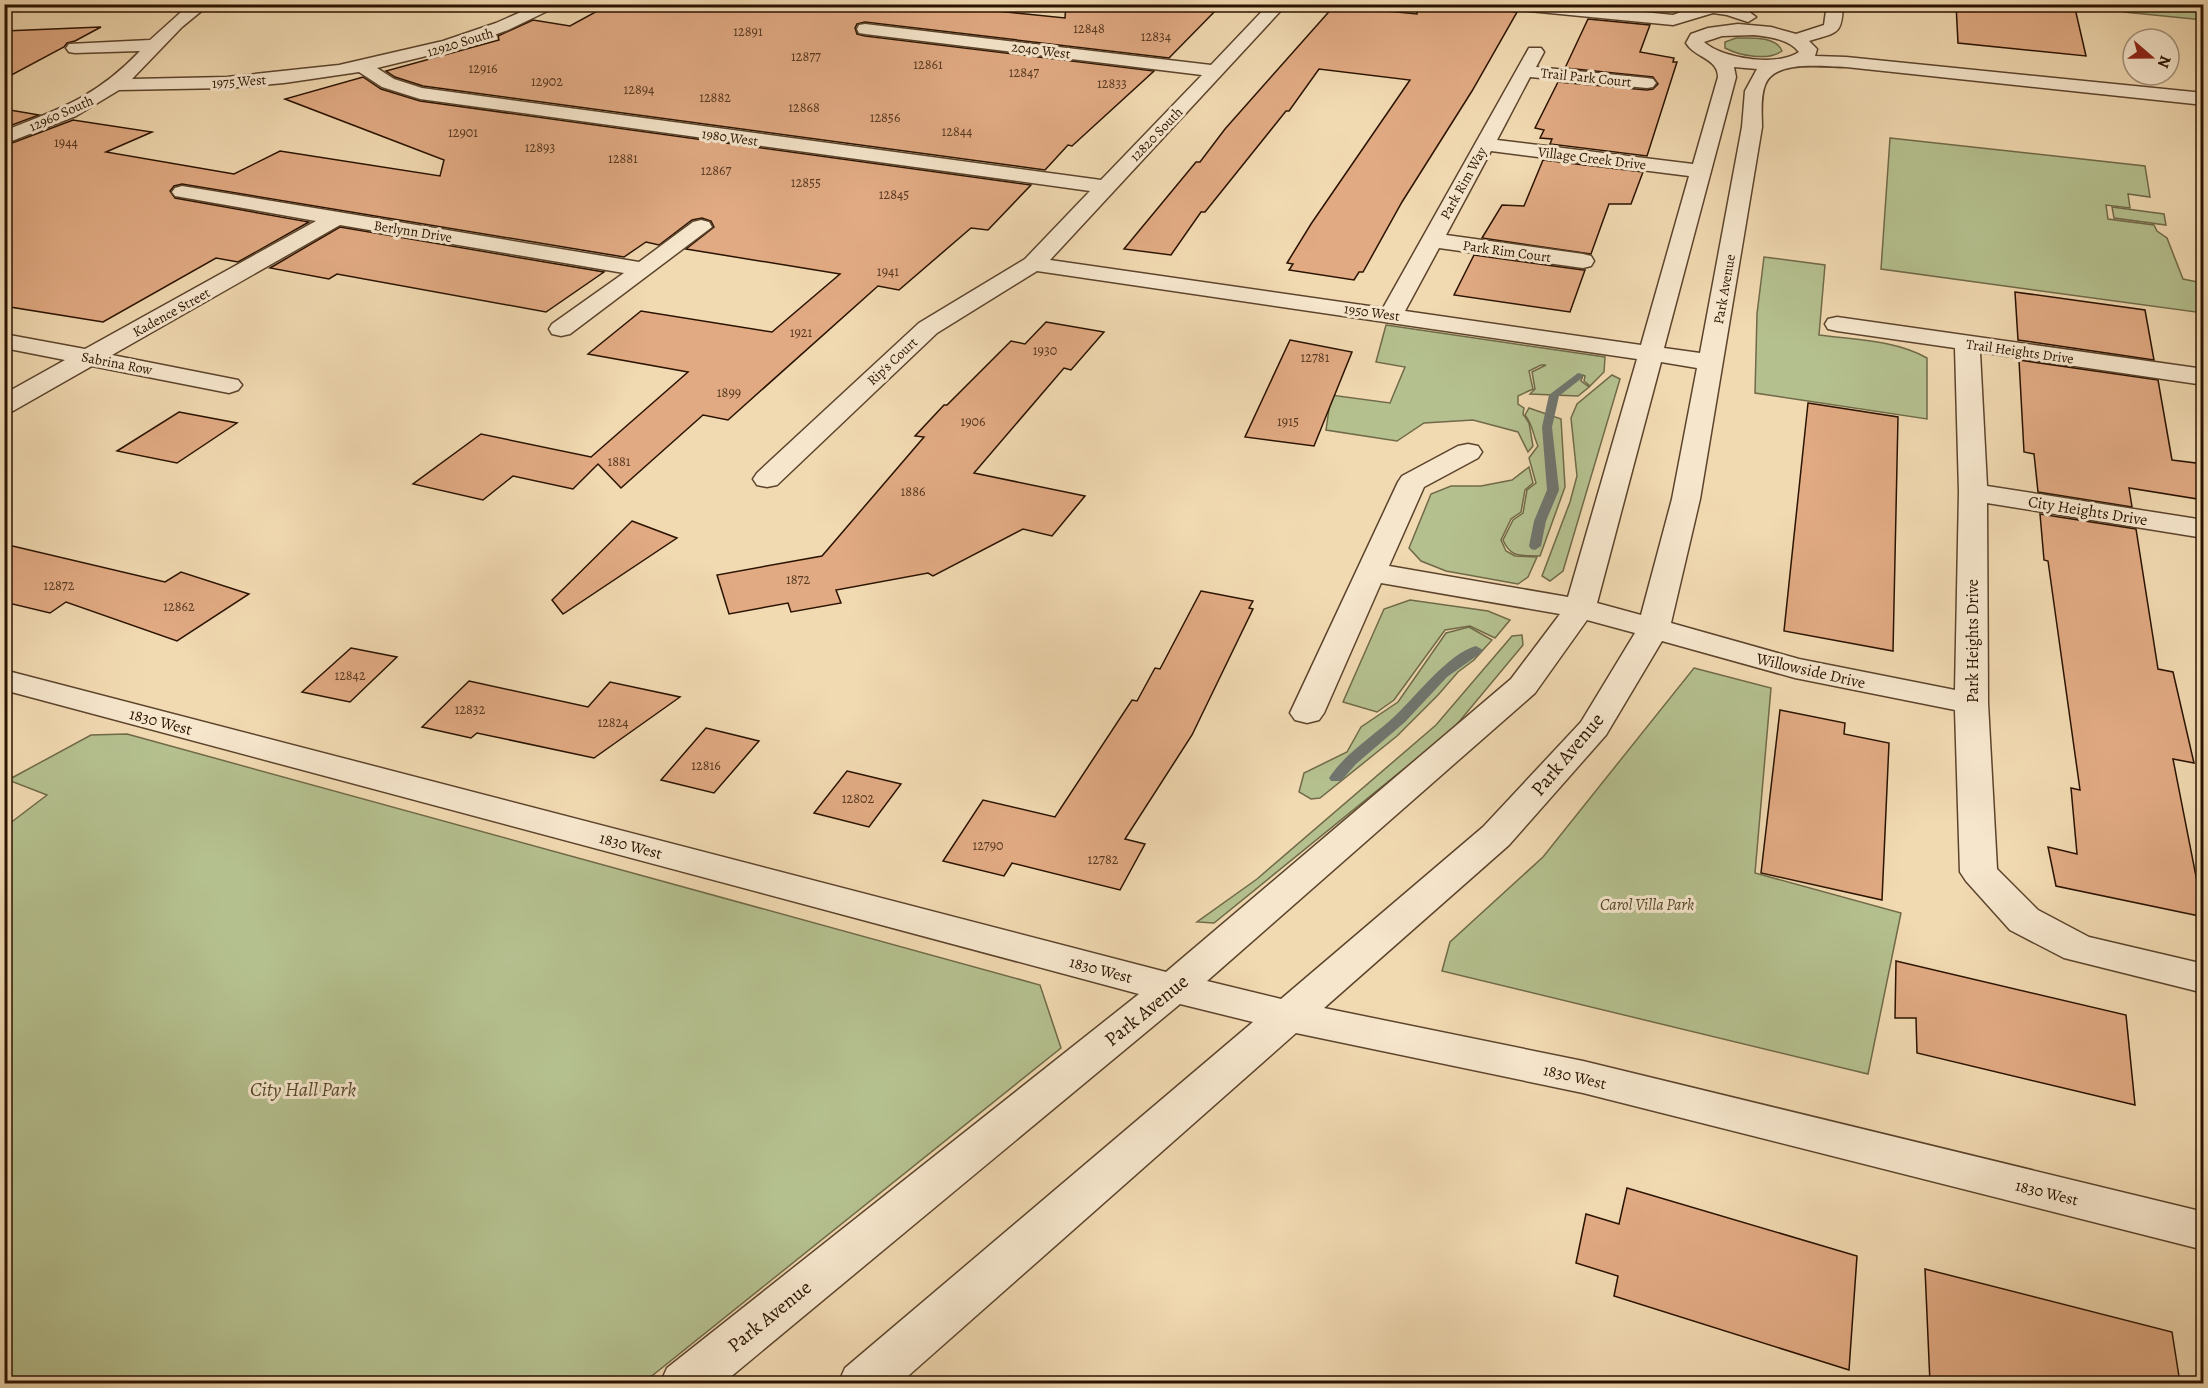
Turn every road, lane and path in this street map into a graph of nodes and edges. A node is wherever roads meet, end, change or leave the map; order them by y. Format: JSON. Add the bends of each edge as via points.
{"nodes":[{"id":1,"x":202,"y":4,"type":"edge"},
{"id":2,"x":554,"y":4,"type":"edge"},
{"id":3,"x":1279,"y":4,"type":"edge"},
{"id":4,"x":1509,"y":4,"type":"edge"},
{"id":5,"x":1835,"y":4,"type":"edge"},
{"id":6,"x":1734,"y":7,"type":"edge"},
{"id":7,"x":1572,"y":17,"type":"junction"},
{"id":8,"x":1779,"y":17,"type":"dead end"},
{"id":9,"x":865,"y":28,"type":"dead end"},
{"id":10,"x":1796,"y":40,"type":"junction"},
{"id":11,"x":1714,"y":43,"type":"junction"},
{"id":12,"x":1676,"y":44,"type":"dead end"},
{"id":13,"x":152,"y":45,"type":"junction"},
{"id":14,"x":75,"y":48,"type":"dead end"},
{"id":15,"x":1534,"y":52,"type":"dead end"},
{"id":16,"x":1785,"y":63,"type":"junction"},
{"id":17,"x":362,"y":66,"type":"junction"},
{"id":18,"x":1217,"y":71,"type":"junction"},
{"id":19,"x":1524,"y":71,"type":"junction"},
{"id":20,"x":1647,"y":83,"type":"dead end"},
{"id":21,"x":115,"y":84,"type":"junction"},
{"id":22,"x":2204,"y":88,"type":"edge"},
{"id":23,"x":2204,"y":99,"type":"edge"},
{"id":24,"x":4,"y":138,"type":"edge"},
{"id":25,"x":1484,"y":144,"type":"junction"},
{"id":26,"x":1701,"y":171,"type":"junction"},
{"id":27,"x":1105,"y":187,"type":"junction"},
{"id":28,"x":182,"y":192,"type":"dead end"},
{"id":29,"x":337,"y":218,"type":"junction"},
{"id":30,"x":701,"y":227,"type":"dead end"},
{"id":31,"x":1432,"y":240,"type":"junction"},
{"id":32,"x":1583,"y":261,"type":"dead end"},
{"id":33,"x":1033,"y":264,"type":"junction"},
{"id":34,"x":643,"y":269,"type":"junction"},
{"id":35,"x":1391,"y":315,"type":"junction"},
{"id":36,"x":1837,"y":324,"type":"dead end"},
{"id":37,"x":561,"y":329,"type":"dead end"},
{"id":38,"x":4,"y":340,"type":"edge"},
{"id":39,"x":1967,"y":344,"type":"junction"},
{"id":40,"x":1650,"y":352,"type":"junction"},
{"id":41,"x":89,"y":357,"type":"junction"},
{"id":42,"x":1710,"y":362,"type":"junction"},
{"id":43,"x":2204,"y":377,"type":"edge"},
{"id":44,"x":229,"y":385,"type":"dead end"},
{"id":45,"x":4,"y":405,"type":"edge"},
{"id":46,"x":1468,"y":452,"type":"dead end"},
{"id":47,"x":767,"y":479,"type":"dead end"},
{"id":48,"x":1973,"y":492,"type":"junction"},
{"id":49,"x":2204,"y":529,"type":"edge"},
{"id":50,"x":1373,"y":572,"type":"junction"},
{"id":51,"x":1580,"y":608,"type":"junction"},
{"id":52,"x":1654,"y":627,"type":"junction"},
{"id":53,"x":4,"y":680,"type":"edge"},
{"id":54,"x":1971,"y":703,"type":"junction"},
{"id":55,"x":1307,"y":713,"type":"dead end"},
{"id":56,"x":2202,"y":986,"type":"edge"},
{"id":57,"x":1173,"y":988,"type":"junction"},
{"id":58,"x":1289,"y":1016,"type":"junction"},
{"id":59,"x":2204,"y":1231,"type":"edge"},
{"id":60,"x":685,"y":1383,"type":"edge"},
{"id":61,"x":863,"y":1383,"type":"edge"}],
"edges":[{"from":1,"to":13,"type":"street","name":"12960 South"},
{"from":2,"to":17,"type":"street","name":"12920 South","via":[[498,31]]},
{"from":3,"to":18,"type":"street","name":"12820 South"},
{"from":4,"to":7,"type":"street"},
{"from":5,"to":10,"type":"street","via":[[1830,29]]},
{"from":6,"to":7,"type":"street","via":[[1699,10],[1673,20]]},
{"from":6,"to":11,"type":"street","via":[[1749,19]]},
{"from":7,"to":11,"type":"street"},
{"from":8,"to":10,"type":"street","via":[[1779,28]]},
{"from":9,"to":18,"type":"street","name":"2040 West"},
{"from":10,"to":11,"type":"street","via":[[1761,31]]},
{"from":10,"to":16,"type":"street","name":"Park Avenue","via":[[1808,54]]},
{"from":10,"to":22,"type":"street","via":[[1871,56]]},
{"from":11,"to":12,"type":"street"},
{"from":11,"to":16,"type":"street","via":[[1748,63]]},
{"from":11,"to":26,"type":"street","name":"Park Avenue","via":[[1728,70]]},
{"from":13,"to":14,"type":"street"},
{"from":13,"to":21,"type":"street","name":"12960 South"},
{"from":15,"to":19,"type":"street","name":"Park Rim Way"},
{"from":16,"to":23,"type":"street","via":[[1855,62]]},
{"from":16,"to":42,"type":"street","name":"Park Avenue","via":[[1760,73],[1755,81],[1752,127]]},
{"from":17,"to":21,"type":"street","name":"1975 West","via":[[219,83]]},
{"from":17,"to":27,"type":"street","name":"1980 West","via":[[388,83],[420,93]]},
{"from":18,"to":27,"type":"street","name":"12820 South"},
{"from":19,"to":20,"type":"street","name":"Trail Park Court"},
{"from":19,"to":25,"type":"street","name":"Park Rim Way"},
{"from":21,"to":24,"type":"street","name":"12960 South","via":[[91,100]]},
{"from":25,"to":26,"type":"street","name":"Village Creek Drive"},
{"from":25,"to":31,"type":"street","name":"Park Rim Way"},
{"from":26,"to":40,"type":"street","name":"Park Avenue"},
{"from":27,"to":33,"type":"street","name":"12820 South"},
{"from":28,"to":29,"type":"street","name":"Berlynn Drive"},
{"from":29,"to":34,"type":"street","name":"Berlynn Drive"},
{"from":29,"to":41,"type":"street","name":"Kadence Street"},
{"from":30,"to":34,"type":"street"},
{"from":31,"to":32,"type":"street","name":"Park Rim Court"},
{"from":31,"to":35,"type":"street","name":"Park Rim Way"},
{"from":33,"to":35,"type":"street","name":"1950 West"},
{"from":33,"to":47,"type":"street","name":"Rip's Court","via":[[928,328]]},
{"from":34,"to":37,"type":"street"},
{"from":35,"to":40,"type":"street","name":"1950 West"},
{"from":36,"to":39,"type":"street","name":"Trail Heights Drive"},
{"from":38,"to":41,"type":"street","name":"Sabrina Row"},
{"from":39,"to":43,"type":"street","name":"Trail Heights Drive"},
{"from":39,"to":48,"type":"street","name":"Park Heights Drive"},
{"from":40,"to":42,"type":"street","name":"1950 West"},
{"from":40,"to":51,"type":"street","name":"Park Avenue"},
{"from":41,"to":44,"type":"street","name":"Sabrina Row"},
{"from":41,"to":45,"type":"street","name":"Kadence Street"},
{"from":42,"to":52,"type":"street","name":"Park Avenue","via":[[1686,499]]},
{"from":46,"to":50,"type":"street","via":[[1412,482]]},
{"from":48,"to":49,"type":"street","name":"City Heights Drive"},
{"from":48,"to":54,"type":"street","name":"Park Heights Drive"},
{"from":50,"to":51,"type":"street"},
{"from":50,"to":55,"type":"street"},
{"from":51,"to":52,"type":"street"},
{"from":51,"to":57,"type":"street","name":"Park Avenue","via":[[1523,686]]},
{"from":52,"to":54,"type":"street","name":"Willowside Drive","via":[[1795,668]]},
{"from":52,"to":58,"type":"street","name":"Park Avenue","via":[[1594,728],[1496,836]]},
{"from":53,"to":57,"type":"street","name":"1830 West"},
{"from":54,"to":56,"type":"street","name":"Park Heights Drive","via":[[1978,872],[2024,920],[2078,948]]},
{"from":57,"to":58,"type":"street","name":"1830 West"},
{"from":57,"to":60,"type":"street","name":"Park Avenue"},
{"from":58,"to":59,"type":"street","name":"1830 West","via":[[1584,1077]]},
{"from":58,"to":61,"type":"street","name":"Park Avenue"}]}
